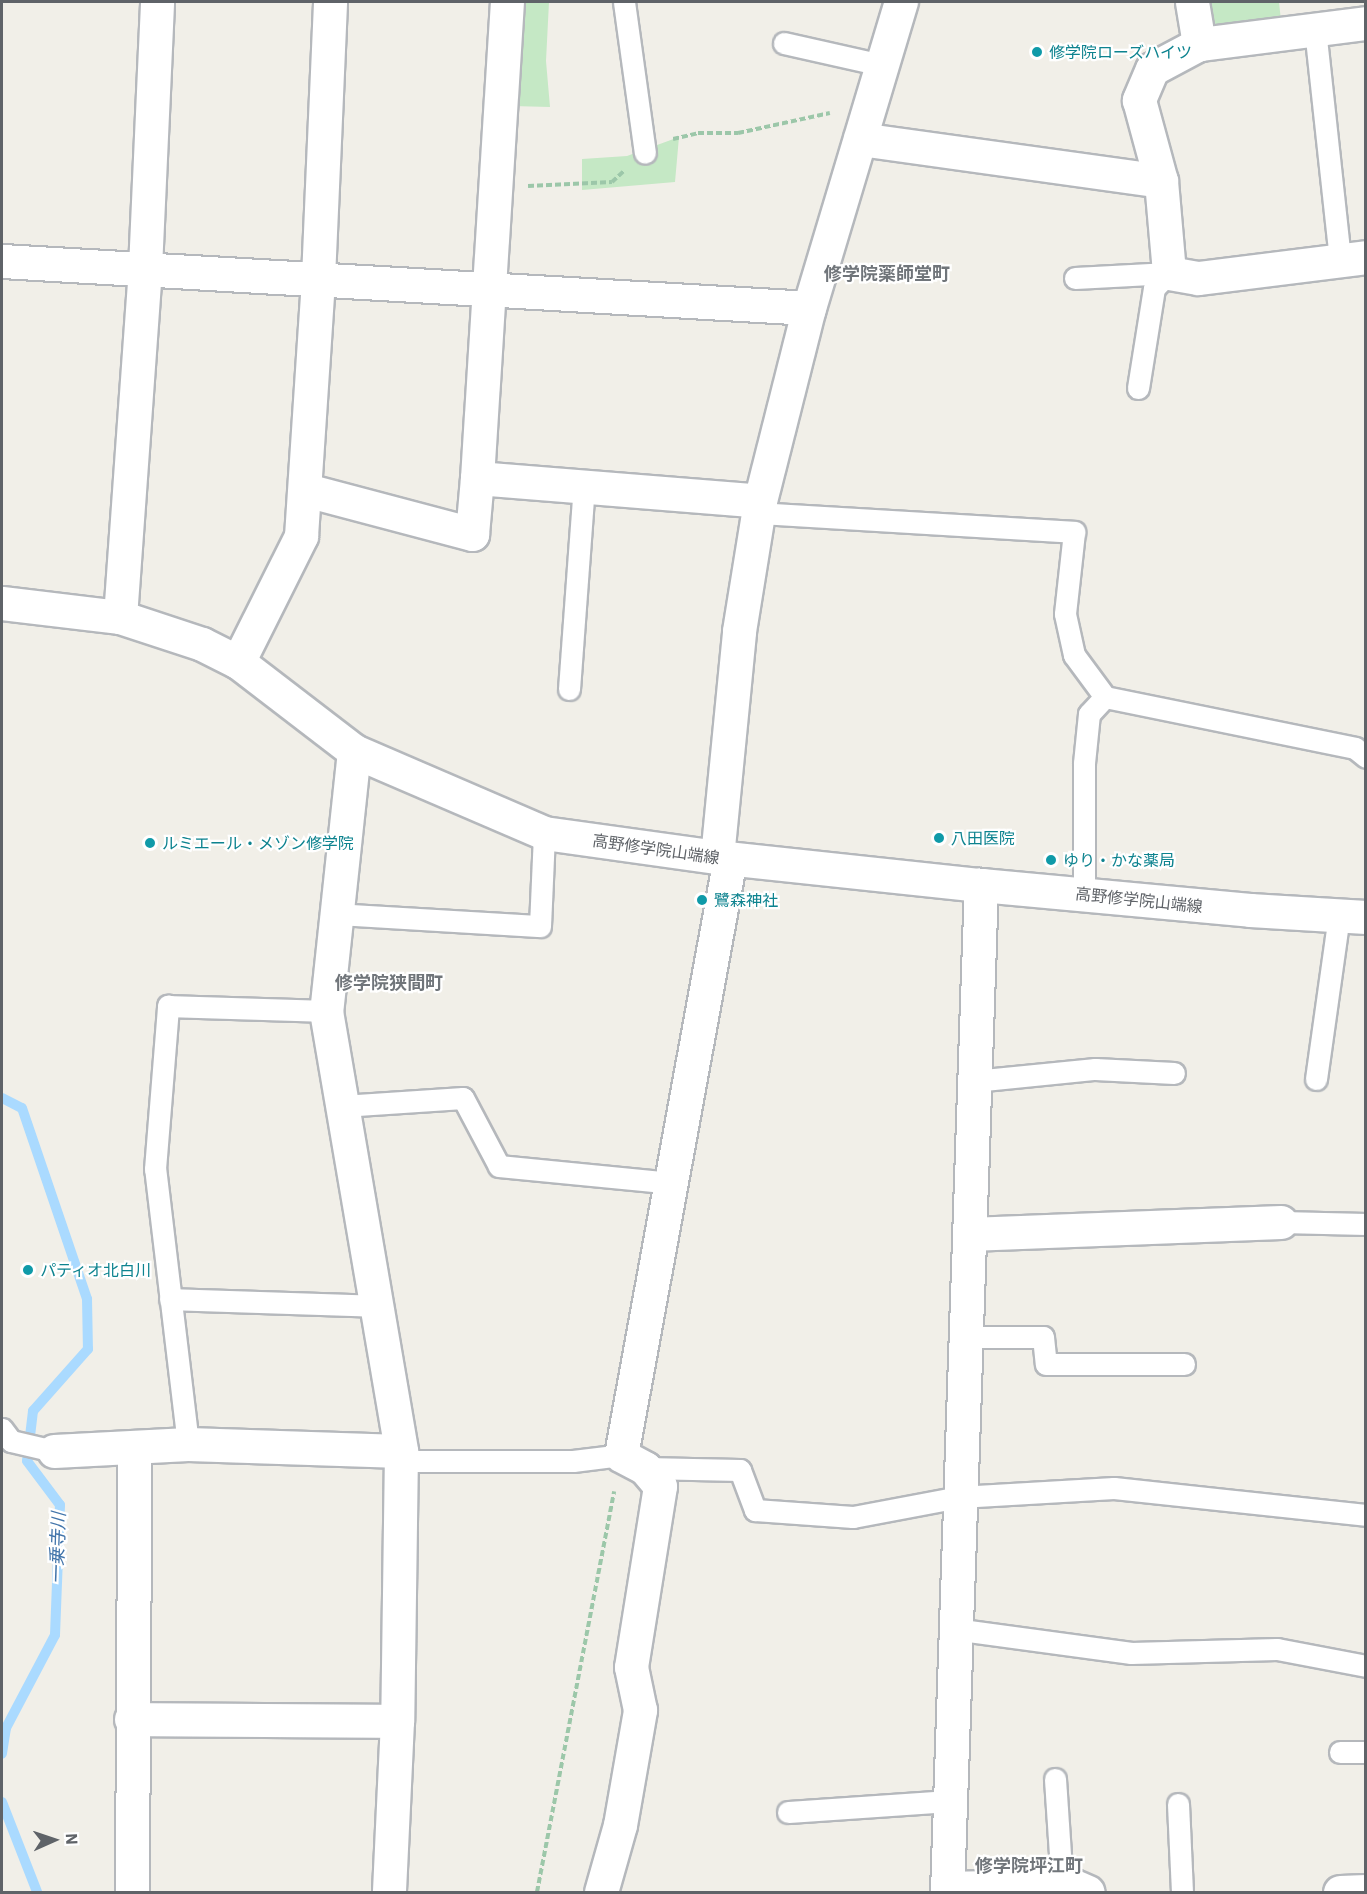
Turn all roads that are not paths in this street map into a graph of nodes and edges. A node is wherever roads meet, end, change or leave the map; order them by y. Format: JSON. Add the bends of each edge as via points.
{"nodes":[{"id":1,"x":157,"y":2,"type":"edge"},
{"id":2,"x":330,"y":2,"type":"edge"},
{"id":3,"x":507,"y":2,"type":"edge"},
{"id":4,"x":624,"y":2,"type":"edge"},
{"id":5,"x":902,"y":2,"type":"edge"},
{"id":6,"x":1192,"y":2,"type":"edge"},
{"id":7,"x":1365,"y":23,"type":"edge"},
{"id":8,"x":1315,"y":29,"type":"junction"},
{"id":9,"x":784,"y":44,"type":"dead end"},
{"id":10,"x":1199,"y":44,"type":"junction"},
{"id":11,"x":882,"y":65,"type":"junction"},
{"id":12,"x":860,"y":139,"type":"junction"},
{"id":13,"x":644,"y":149,"type":"road end"},
{"id":14,"x":1161,"y":181,"type":"junction"},
{"id":15,"x":1353,"y":258,"type":"edge"},
{"id":16,"x":2,"y":261,"type":"edge"},
{"id":17,"x":145,"y":268,"type":"junction"},
{"id":18,"x":1169,"y":273,"type":"junction"},
{"id":19,"x":318,"y":278,"type":"junction"},
{"id":20,"x":1075,"y":278,"type":"dead end"},
{"id":21,"x":488,"y":288,"type":"junction"},
{"id":22,"x":809,"y":308,"type":"junction"},
{"id":23,"x":1138,"y":388,"type":"dead end"},
{"id":24,"x":477,"y":478,"type":"junction"},
{"id":25,"x":584,"y":487,"type":"junction"},
{"id":26,"x":306,"y":490,"type":"junction"},
{"id":27,"x":759,"y":507,"type":"junction"},
{"id":28,"x":2,"y":603,"type":"edge"},
{"id":29,"x":120,"y":617,"type":"junction"},
{"id":30,"x":238,"y":662,"type":"junction"},
{"id":31,"x":569,"y":689,"type":"dead end"},
{"id":32,"x":1106,"y":697,"type":"junction"},
{"id":33,"x":354,"y":751,"type":"junction"},
{"id":34,"x":1365,"y":757,"type":"edge"},
{"id":35,"x":544,"y":833,"type":"junction"},
{"id":36,"x":724,"y":858,"type":"junction"},
{"id":37,"x":981,"y":885,"type":"junction"},
{"id":38,"x":1084,"y":894,"type":"junction"},
{"id":39,"x":336,"y":914,"type":"junction"},
{"id":40,"x":1352,"y":916,"type":"edge"},
{"id":41,"x":326,"y":1011,"type":"junction"},
{"id":42,"x":1174,"y":1073,"type":"dead end"},
{"id":43,"x":1316,"y":1079,"type":"dead end"},
{"id":44,"x":974,"y":1081,"type":"junction"},
{"id":45,"x":342,"y":1106,"type":"junction"},
{"id":46,"x":671,"y":1183,"type":"junction"},
{"id":47,"x":1281,"y":1222,"type":"joint"},
{"id":48,"x":1365,"y":1224,"type":"edge"},
{"id":49,"x":969,"y":1234,"type":"junction"},
{"id":50,"x":170,"y":1299,"type":"junction"},
{"id":51,"x":379,"y":1306,"type":"junction"},
{"id":52,"x":964,"y":1337,"type":"junction"},
{"id":53,"x":1184,"y":1364,"type":"dead end"},
{"id":54,"x":4,"y":1439,"type":"edge"},
{"id":55,"x":188,"y":1444,"type":"junction"},
{"id":56,"x":134,"y":1449,"type":"junction"},
{"id":57,"x":54,"y":1451,"type":"joint"},
{"id":58,"x":401,"y":1456,"type":"junction"},
{"id":59,"x":633,"y":1462,"type":"junction"},
{"id":60,"x":959,"y":1497,"type":"junction"},
{"id":61,"x":1365,"y":1515,"type":"edge"},
{"id":62,"x":954,"y":1629,"type":"junction"},
{"id":63,"x":1365,"y":1666,"type":"edge"},
{"id":64,"x":131,"y":1719,"type":"junction"},
{"id":65,"x":397,"y":1721,"type":"junction"},
{"id":66,"x":1340,"y":1752,"type":"dead end"},
{"id":67,"x":1365,"y":1752,"type":"edge"},
{"id":68,"x":1055,"y":1779,"type":"dead end"},
{"id":69,"x":950,"y":1801,"type":"junction"},
{"id":70,"x":1178,"y":1804,"type":"dead end"},
{"id":71,"x":788,"y":1812,"type":"dead end"},
{"id":72,"x":1075,"y":1889,"type":"edge"},
{"id":73,"x":947,"y":1890,"type":"edge"},
{"id":74,"x":1365,"y":1891,"type":"edge"},
{"id":75,"x":132,"y":1893,"type":"edge"},
{"id":76,"x":389,"y":1893,"type":"edge"},
{"id":77,"x":600,"y":1893,"type":"edge"},
{"id":78,"x":1182,"y":1893,"type":"edge"},
{"id":79,"x":1340,"y":1893,"type":"edge"}],
"edges":[{"from":1,"to":17,"type":"street"},
{"from":2,"to":19,"type":"street"},
{"from":3,"to":21,"type":"street"},
{"from":4,"to":13,"type":"lane"},
{"from":5,"to":11,"type":"street"},
{"from":6,"to":10,"type":"street"},
{"from":7,"to":8,"type":"street"},
{"from":8,"to":10,"type":"street"},
{"from":8,"to":15,"type":"lane"},
{"from":9,"to":11,"type":"lane"},
{"from":10,"to":14,"type":"street","via":[[1152,69],[1138,100]]},
{"from":11,"to":12,"type":"street"},
{"from":12,"to":14,"type":"street"},
{"from":12,"to":22,"type":"street"},
{"from":14,"to":18,"type":"street"},
{"from":15,"to":18,"type":"street","via":[[1198,278]]},
{"from":16,"to":17,"type":"street"},
{"from":17,"to":19,"type":"street"},
{"from":17,"to":29,"type":"street"},
{"from":18,"to":20,"type":"lane"},
{"from":18,"to":23,"type":"lane","via":[[1154,288]]},
{"from":19,"to":21,"type":"street"},
{"from":19,"to":26,"type":"street"},
{"from":21,"to":22,"type":"street"},
{"from":21,"to":24,"type":"street"},
{"from":22,"to":27,"type":"street"},
{"from":24,"to":25,"type":"street"},
{"from":24,"to":26,"type":"street","via":[[472,534]]},
{"from":25,"to":27,"type":"street"},
{"from":25,"to":31,"type":"lane"},
{"from":26,"to":30,"type":"street","via":[[301,536]]},
{"from":27,"to":32,"type":"lane","via":[[1074,532],[1065,614],[1074,655]]},
{"from":27,"to":36,"type":"street","via":[[739,631]]},
{"from":28,"to":29,"type":"street","name":"高野修学院山端線"},
{"from":29,"to":30,"type":"street","name":"高野修学院山端線","via":[[202,644]]},
{"from":30,"to":33,"type":"street","name":"高野修学院山端線"},
{"from":32,"to":34,"type":"lane","via":[[1355,748]]},
{"from":32,"to":38,"type":"lane","via":[[1089,714],[1084,763]]},
{"from":33,"to":35,"type":"street","name":"高野修学院山端線"},
{"from":33,"to":39,"type":"street"},
{"from":35,"to":36,"type":"street","name":"高野修学院山端線"},
{"from":35,"to":39,"type":"lane","via":[[540,926]]},
{"from":36,"to":37,"type":"street","name":"高野修学院山端線"},
{"from":36,"to":46,"type":"street"},
{"from":37,"to":38,"type":"street","name":"高野修学院山端線"},
{"from":37,"to":44,"type":"street"},
{"from":38,"to":40,"type":"street","name":"高野修学院山端線"},
{"from":39,"to":41,"type":"street"},
{"from":40,"to":43,"type":"lane"},
{"from":41,"to":45,"type":"street"},
{"from":41,"to":50,"type":"lane","via":[[168,1006],[155,1169]]},
{"from":42,"to":44,"type":"lane","via":[[1095,1069]]},
{"from":44,"to":49,"type":"street"},
{"from":45,"to":46,"type":"lane","via":[[463,1098],[499,1166]]},
{"from":45,"to":51,"type":"street"},
{"from":46,"to":59,"type":"street"},
{"from":47,"to":48,"type":"lane"},
{"from":47,"to":49,"type":"street"},
{"from":49,"to":52,"type":"street"},
{"from":50,"to":51,"type":"lane"},
{"from":50,"to":55,"type":"lane"},
{"from":51,"to":58,"type":"street"},
{"from":52,"to":53,"type":"lane","via":[[1043,1337],[1046,1364]]},
{"from":52,"to":60,"type":"street"},
{"from":54,"to":57,"type":"lane"},
{"from":55,"to":56,"type":"street"},
{"from":55,"to":58,"type":"street"},
{"from":56,"to":57,"type":"street"},
{"from":56,"to":64,"type":"street"},
{"from":58,"to":59,"type":"lane"},
{"from":58,"to":65,"type":"street"},
{"from":59,"to":60,"type":"lane","via":[[740,1470],[755,1510],[854,1517]]},
{"from":59,"to":77,"type":"street","via":[[660,1486],[631,1667],[640,1710],[620,1825]]},
{"from":60,"to":61,"type":"lane","via":[[1114,1488]]},
{"from":60,"to":62,"type":"street"},
{"from":62,"to":63,"type":"lane","via":[[1131,1653],[1278,1649]]},
{"from":62,"to":69,"type":"street"},
{"from":64,"to":65,"type":"street"},
{"from":64,"to":75,"type":"street"},
{"from":65,"to":76,"type":"street"},
{"from":66,"to":67,"type":"lane"},
{"from":68,"to":72,"type":"lane"},
{"from":69,"to":71,"type":"lane"},
{"from":69,"to":73,"type":"street"},
{"from":70,"to":78,"type":"lane"},
{"from":72,"to":73,"type":"street"},
{"from":74,"to":79,"type":"street"}]}
